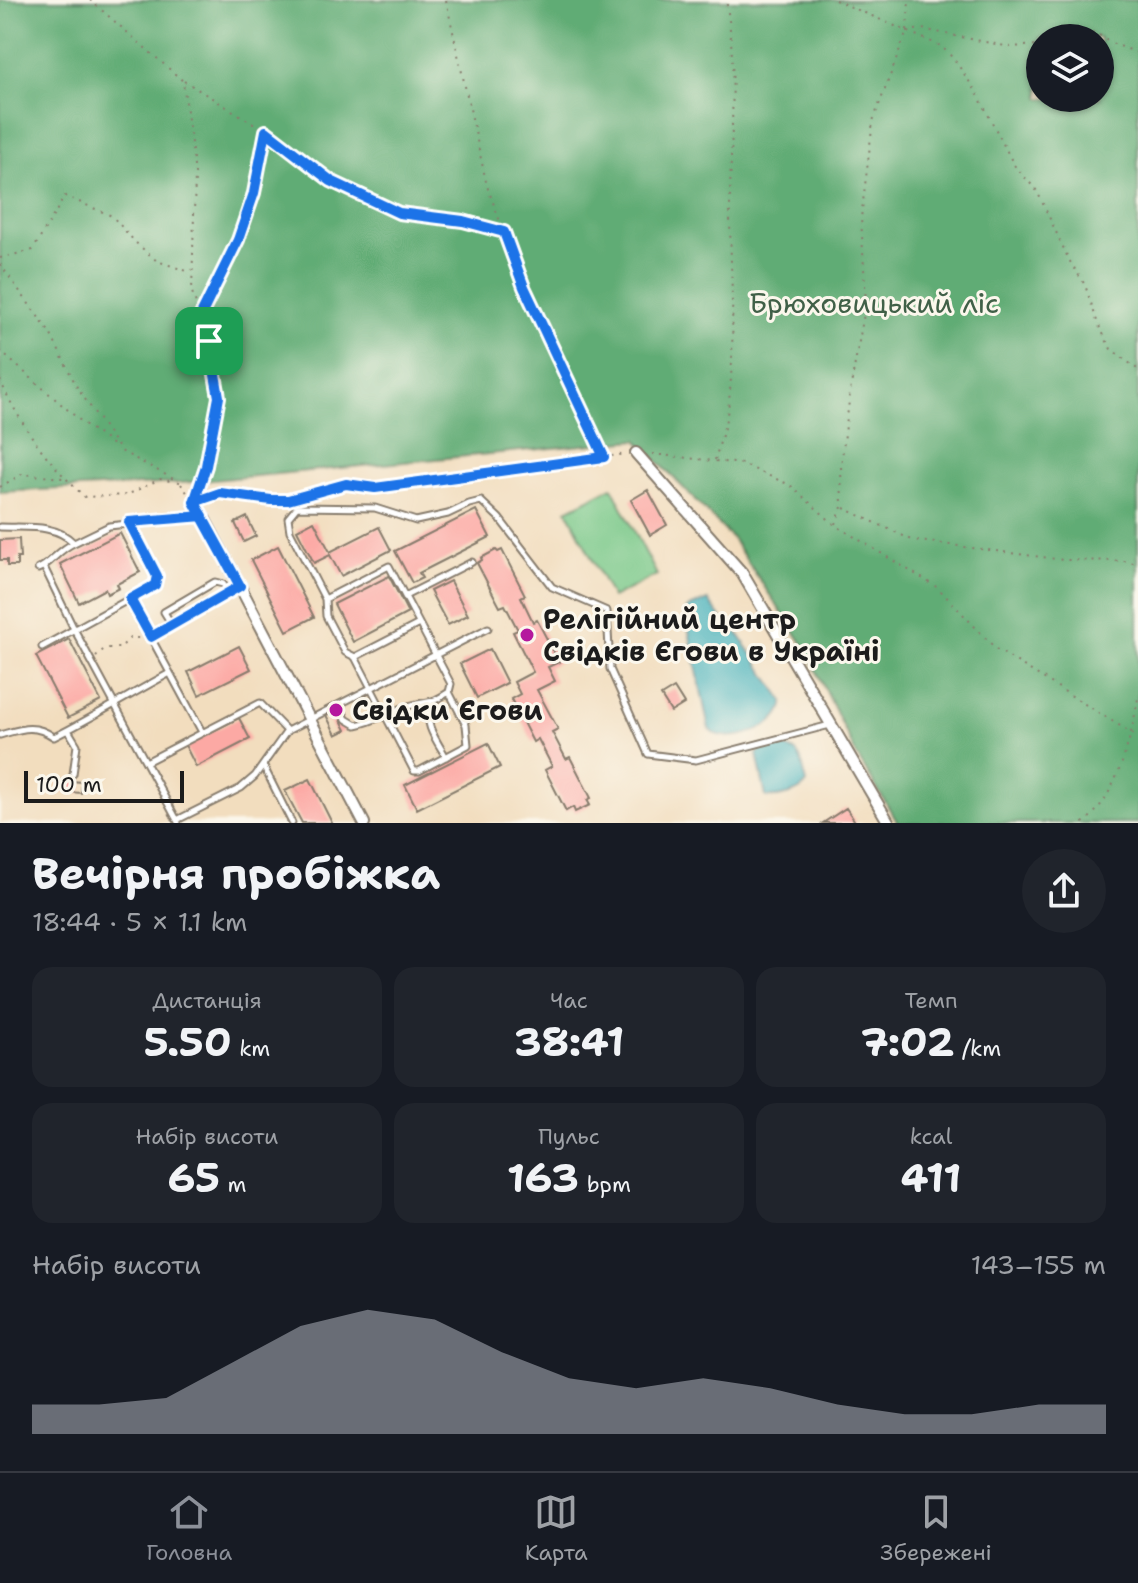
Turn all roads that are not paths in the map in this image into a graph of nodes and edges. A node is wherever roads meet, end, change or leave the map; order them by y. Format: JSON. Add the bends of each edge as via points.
{"nodes":[{"id":1,"x":636,"y":453,"type":"road end"},
{"id":2,"x":203,"y":516,"type":"joint"},
{"id":3,"x":129,"y":522,"type":"junction"},
{"id":4,"x":0,"y":527,"type":"edge"},
{"id":5,"x":74,"y":543,"type":"junction"},
{"id":6,"x":472,"y":562,"type":"dead end"},
{"id":7,"x":240,"y":586,"type":"junction"},
{"id":8,"x":229,"y":593,"type":"junction"},
{"id":9,"x":405,"y":596,"type":"junction"},
{"id":10,"x":130,"y":599,"type":"junction"},
{"id":11,"x":325,"y":599,"type":"junction"},
{"id":12,"x":419,"y":624,"type":"junction"},
{"id":13,"x":172,"y":625,"type":"junction"},
{"id":14,"x":488,"y":628,"type":"dead end"},
{"id":15,"x":74,"y":629,"type":"junction"},
{"id":16,"x":151,"y":637,"type":"junction"},
{"id":17,"x":42,"y":647,"type":"dead end"},
{"id":18,"x":436,"y":656,"type":"junction"},
{"id":19,"x":355,"y":657,"type":"junction"},
{"id":20,"x":170,"y":673,"type":"junction"},
{"id":21,"x":371,"y":689,"type":"junction"},
{"id":22,"x":449,"y":692,"type":"junction"},
{"id":23,"x":114,"y":703,"type":"junction"},
{"id":24,"x":430,"y":705,"type":"junction"},
{"id":25,"x":340,"y":706,"type":"junction"},
{"id":26,"x":385,"y":717,"type":"junction"},
{"id":27,"x":311,"y":721,"type":"junction"},
{"id":28,"x":831,"y":725,"type":"junction"},
{"id":29,"x":68,"y":730,"type":"junction"},
{"id":30,"x":287,"y":731,"type":"junction"},
{"id":31,"x":202,"y":732,"type":"junction"},
{"id":32,"x":0,"y":735,"type":"edge"},
{"id":33,"x":446,"y":757,"type":"junction"},
{"id":34,"x":146,"y":762,"type":"junction"},
{"id":35,"x":263,"y":765,"type":"junction"},
{"id":36,"x":73,"y":774,"type":"dead end"},
{"id":37,"x":178,"y":822,"type":"edge"},
{"id":38,"x":292,"y":823,"type":"edge"},
{"id":39,"x":364,"y":823,"type":"edge"},
{"id":40,"x":889,"y":823,"type":"edge"}],
"edges":[{"from":1,"to":28,"type":"street","via":[[742,573]]},
{"from":2,"to":3,"type":"lane"},
{"from":2,"to":7,"type":"street"},
{"from":3,"to":5,"type":"lane"},
{"from":3,"to":10,"type":"lane","via":[[157,576],[155,585]]},
{"from":4,"to":5,"type":"lane","via":[[49,528]]},
{"from":5,"to":15,"type":"lane","via":[[41,568]]},
{"from":6,"to":9,"type":"lane"},
{"from":7,"to":8,"type":"lane"},
{"from":7,"to":27,"type":"street"},
{"from":8,"to":13,"type":"lane"},
{"from":8,"to":13,"type":"lane","via":[[215,582],[164,612]]},
{"from":9,"to":11,"type":"lane","via":[[389,566]]},
{"from":9,"to":12,"type":"lane"},
{"from":10,"to":15,"type":"lane"},
{"from":10,"to":16,"type":"lane"},
{"from":11,"to":19,"type":"lane","via":[[326,616],[345,652]]},
{"from":11,"to":28,"type":"lane","via":[[290,531],[288,518],[297,507],[375,508],[416,521],[481,501],[552,587],[607,611],[610,669],[648,754],[696,760]]},
{"from":12,"to":18,"type":"lane"},
{"from":12,"to":19,"type":"lane"},
{"from":13,"to":16,"type":"lane"},
{"from":14,"to":18,"type":"lane"},
{"from":15,"to":17,"type":"lane"},
{"from":15,"to":23,"type":"lane"},
{"from":16,"to":20,"type":"lane"},
{"from":18,"to":21,"type":"lane"},
{"from":18,"to":22,"type":"lane","via":[[451,684]]},
{"from":19,"to":21,"type":"lane"},
{"from":20,"to":23,"type":"lane"},
{"from":20,"to":31,"type":"lane"},
{"from":21,"to":25,"type":"lane"},
{"from":21,"to":26,"type":"lane"},
{"from":22,"to":24,"type":"lane"},
{"from":22,"to":33,"type":"lane","via":[[466,725],[468,745]]},
{"from":23,"to":29,"type":"lane"},
{"from":23,"to":34,"type":"lane"},
{"from":24,"to":26,"type":"lane","via":[[415,704]]},
{"from":24,"to":33,"type":"lane","via":[[428,724]]},
{"from":25,"to":26,"type":"lane","via":[[356,725]]},
{"from":25,"to":27,"type":"lane"},
{"from":26,"to":33,"type":"lane","via":[[414,771]]},
{"from":27,"to":30,"type":"lane"},
{"from":27,"to":39,"type":"street"},
{"from":28,"to":40,"type":"street"},
{"from":29,"to":32,"type":"lane","via":[[54,737],[35,727]]},
{"from":29,"to":36,"type":"lane","via":[[77,745]]},
{"from":30,"to":31,"type":"lane","via":[[260,703]]},
{"from":30,"to":35,"type":"lane"},
{"from":31,"to":34,"type":"lane"},
{"from":34,"to":37,"type":"lane"},
{"from":35,"to":37,"type":"lane","via":[[234,792]]},
{"from":35,"to":38,"type":"lane"}]}
